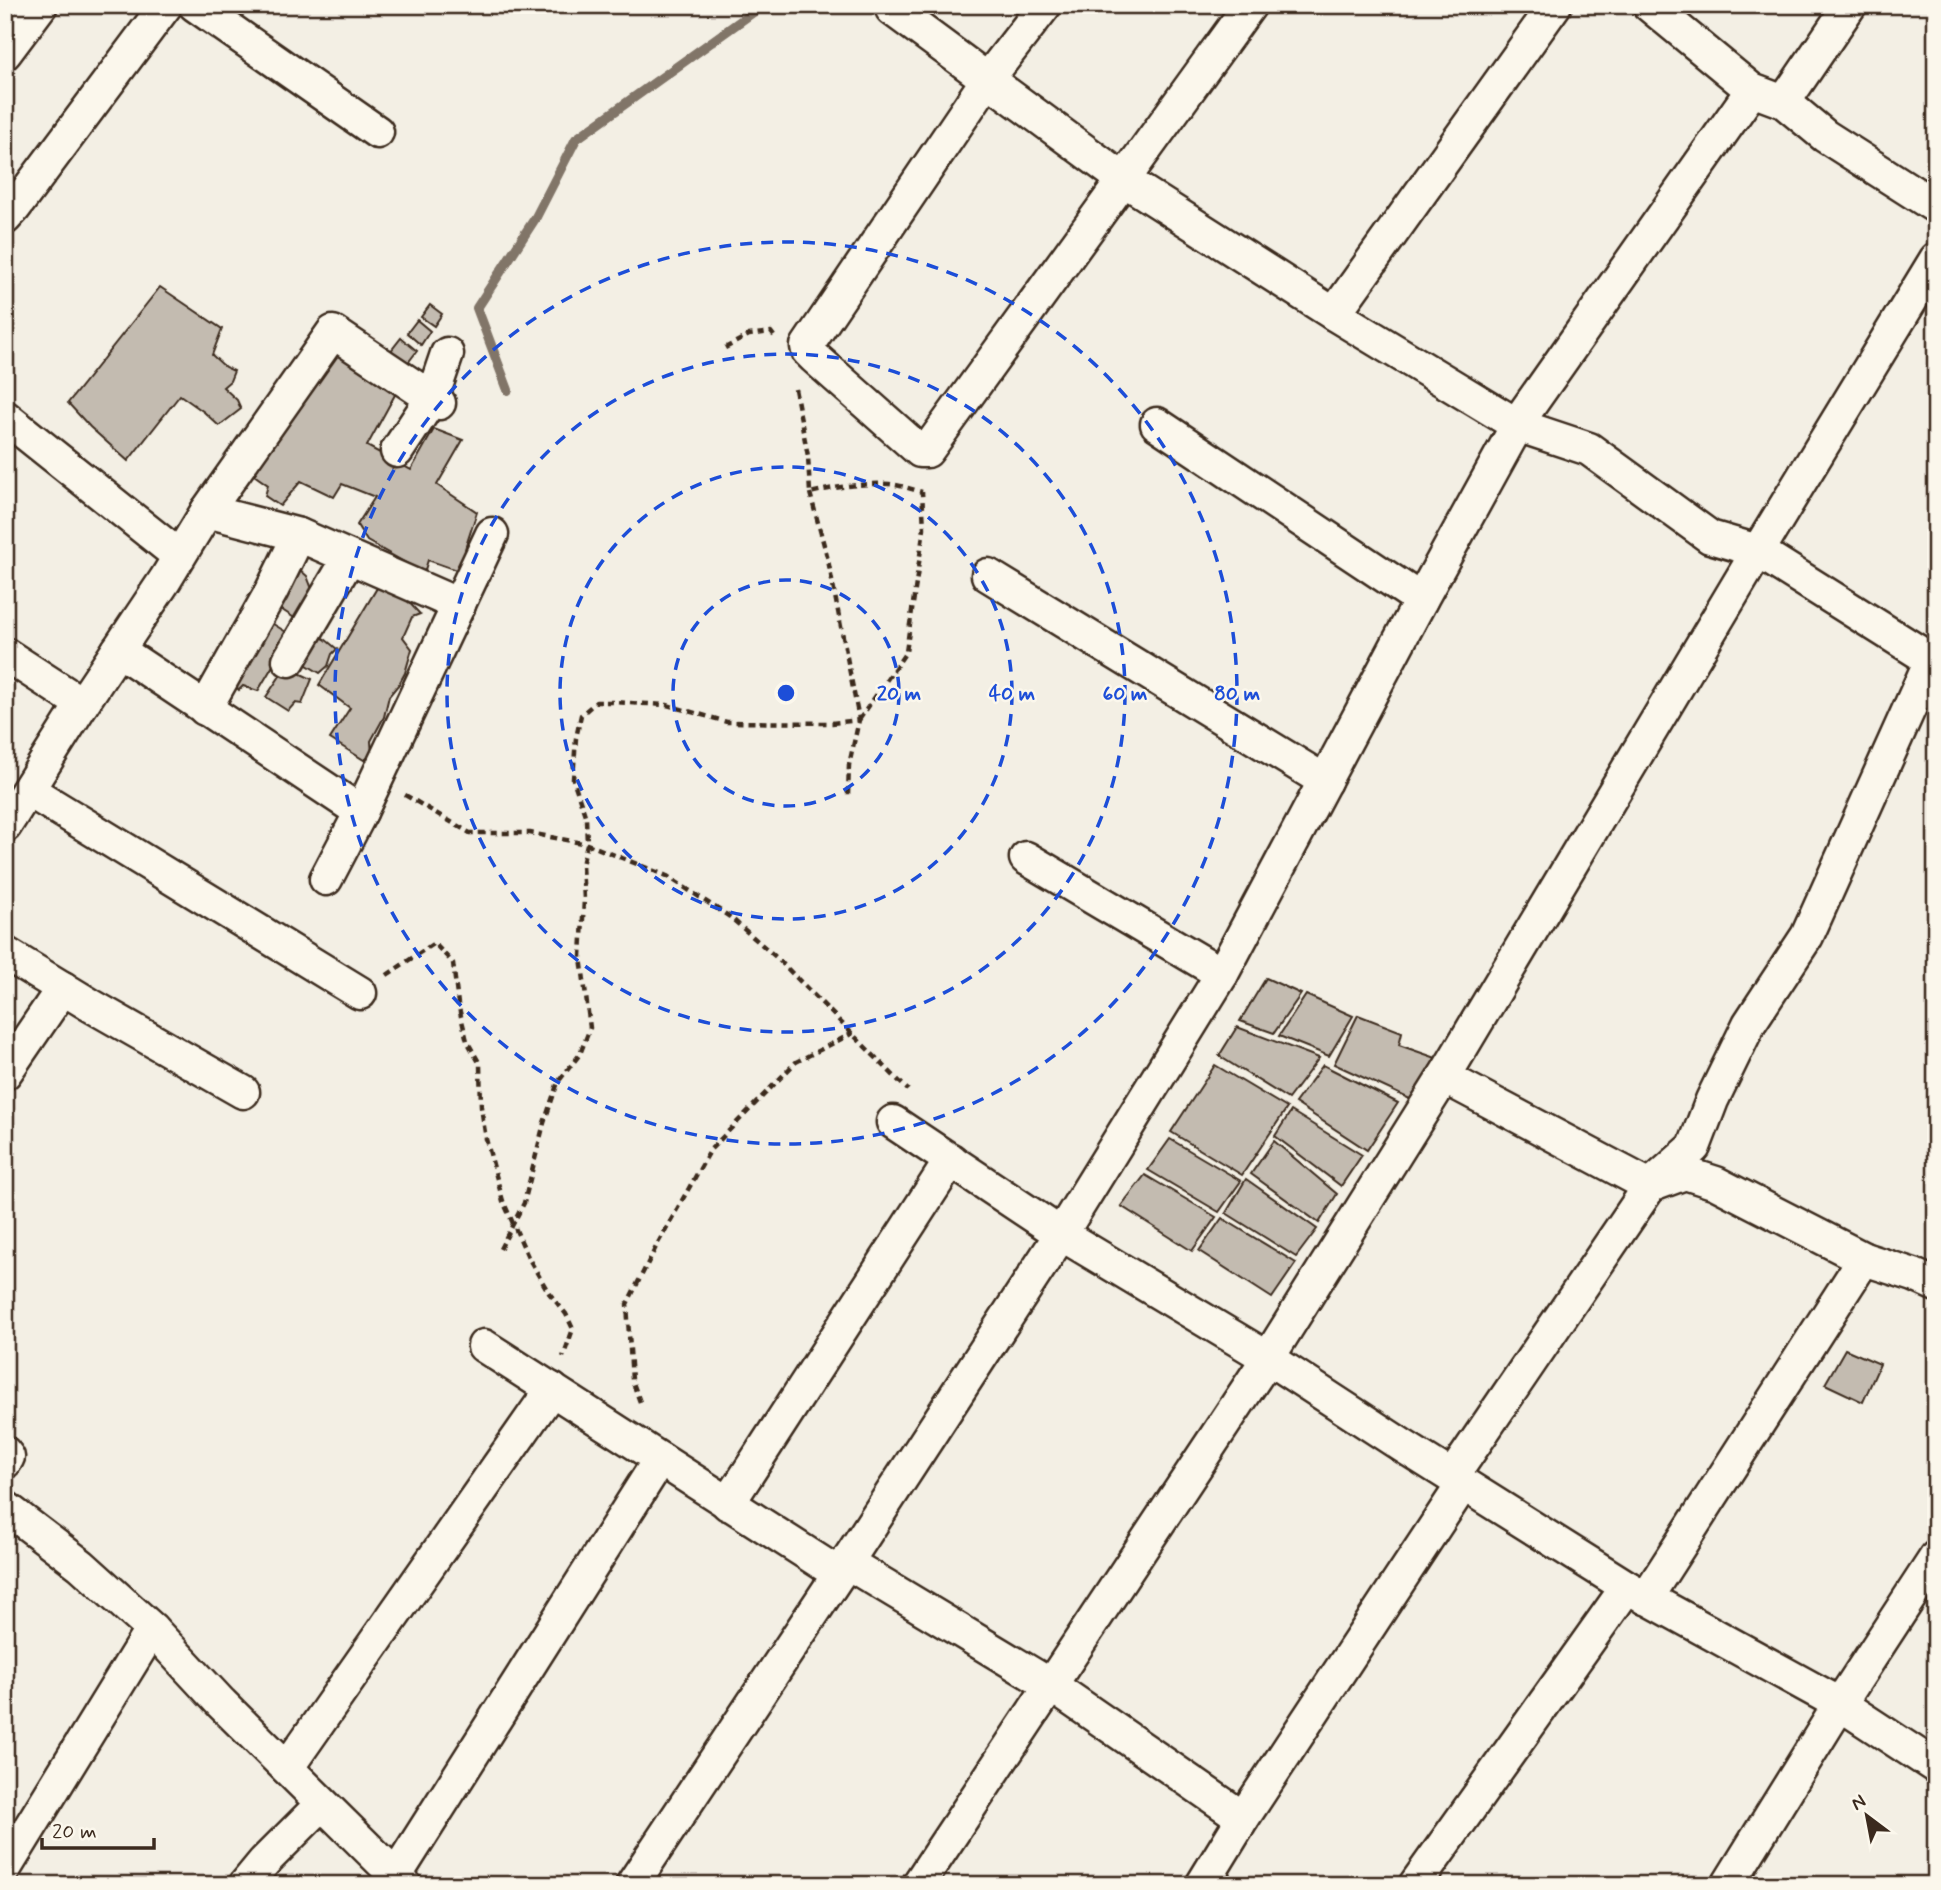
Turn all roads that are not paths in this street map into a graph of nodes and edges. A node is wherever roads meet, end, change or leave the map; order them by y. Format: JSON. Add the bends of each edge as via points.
{"nodes":[{"id":1,"x":166,"y":5,"type":"edge"},
{"id":2,"x":195,"y":5,"type":"edge"},
{"id":3,"x":1045,"y":5,"type":"edge"},
{"id":4,"x":1250,"y":5,"type":"edge"},
{"id":5,"x":1555,"y":5,"type":"edge"},
{"id":6,"x":1649,"y":5,"type":"edge"},
{"id":7,"x":1850,"y":5,"type":"edge"},
{"id":8,"x":30,"y":9,"type":"edge"},
{"id":9,"x":892,"y":9,"type":"dead end"},
{"id":10,"x":5,"y":53,"type":"edge"},
{"id":11,"x":987,"y":80,"type":"junction"},
{"id":12,"x":1752,"y":90,"type":"junction"},
{"id":13,"x":1784,"y":102,"type":"junction"},
{"id":14,"x":377,"y":132,"type":"dead end"},
{"id":15,"x":1124,"y":180,"type":"junction"},
{"id":16,"x":1936,"y":207,"type":"edge"},
{"id":17,"x":5,"y":218,"type":"edge"},
{"id":18,"x":1936,"y":259,"type":"edge"},
{"id":19,"x":1334,"y":314,"type":"junction"},
{"id":20,"x":447,"y":354,"type":"dead end"},
{"id":21,"x":436,"y":400,"type":"junction"},
{"id":22,"x":5,"y":417,"type":"edge"},
{"id":23,"x":1157,"y":424,"type":"dead end"},
{"id":24,"x":1517,"y":425,"type":"junction"},
{"id":25,"x":397,"y":451,"type":"dead end"},
{"id":26,"x":206,"y":511,"type":"junction"},
{"id":27,"x":492,"y":534,"type":"dead end"},
{"id":28,"x":299,"y":535,"type":"junction"},
{"id":29,"x":1758,"y":551,"type":"junction"},
{"id":30,"x":180,"y":556,"type":"junction"},
{"id":31,"x":349,"y":558,"type":"junction"},
{"id":32,"x":988,"y":575,"type":"dead end"},
{"id":33,"x":1421,"y":600,"type":"junction"},
{"id":34,"x":459,"y":605,"type":"junction"},
{"id":35,"x":118,"y":650,"type":"junction"},
{"id":36,"x":5,"y":654,"type":"edge"},
{"id":37,"x":289,"y":660,"type":"dead end"},
{"id":38,"x":1933,"y":662,"type":"edge"},
{"id":39,"x":82,"y":704,"type":"junction"},
{"id":40,"x":205,"y":709,"type":"junction"},
{"id":41,"x":1325,"y":781,"type":"junction"},
{"id":42,"x":28,"y":790,"type":"junction"},
{"id":43,"x":361,"y":812,"type":"junction"},
{"id":44,"x":5,"y":826,"type":"edge"},
{"id":45,"x":1026,"y":858,"type":"dead end"},
{"id":46,"x":326,"y":879,"type":"dead end"},
{"id":47,"x":5,"y":953,"type":"edge"},
{"id":48,"x":1222,"y":974,"type":"junction"},
{"id":49,"x":63,"y":988,"type":"junction"},
{"id":50,"x":360,"y":993,"type":"road end"},
{"id":51,"x":5,"y":1073,"type":"edge"},
{"id":52,"x":1444,"y":1077,"type":"junction"},
{"id":53,"x":243,"y":1092,"type":"dead end"},
{"id":54,"x":893,"y":1122,"type":"dead end"},
{"id":55,"x":951,"y":1160,"type":"junction"},
{"id":56,"x":1650,"y":1185,"type":"junction"},
{"id":57,"x":1060,"y":1234,"type":"junction"},
{"id":58,"x":1864,"y":1259,"type":"junction"},
{"id":59,"x":1936,"y":1285,"type":"edge"},
{"id":60,"x":484,"y":1346,"type":"dead end"},
{"id":61,"x":1268,"y":1358,"type":"junction"},
{"id":62,"x":552,"y":1389,"type":"junction"},
{"id":63,"x":5,"y":1452,"type":"edge"},
{"id":64,"x":660,"y":1459,"type":"junction"},
{"id":65,"x":5,"y":1462,"type":"edge"},
{"id":66,"x":1458,"y":1481,"type":"junction"},
{"id":67,"x":728,"y":1504,"type":"junction"},
{"id":68,"x":5,"y":1507,"type":"edge"},
{"id":69,"x":1936,"y":1557,"type":"edge"},
{"id":70,"x":842,"y":1568,"type":"junction"},
{"id":71,"x":1637,"y":1592,"type":"junction"},
{"id":72,"x":152,"y":1629,"type":"junction"},
{"id":73,"x":1052,"y":1686,"type":"junction"},
{"id":74,"x":1840,"y":1704,"type":"junction"},
{"id":75,"x":1936,"y":1767,"type":"edge"},
{"id":76,"x":287,"y":1768,"type":"junction"},
{"id":77,"x":322,"y":1804,"type":"junction"},
{"id":78,"x":1243,"y":1818,"type":"junction"},
{"id":79,"x":5,"y":1868,"type":"edge"},
{"id":80,"x":400,"y":1880,"type":"edge"},
{"id":81,"x":245,"y":1885,"type":"edge"},
{"id":82,"x":632,"y":1885,"type":"edge"},
{"id":83,"x":918,"y":1885,"type":"edge"},
{"id":84,"x":1202,"y":1885,"type":"edge"},
{"id":85,"x":1415,"y":1885,"type":"edge"},
{"id":86,"x":1728,"y":1885,"type":"edge"}],
"edges":[{"from":1,"to":17,"type":"street"},
{"from":2,"to":14,"type":"street"},
{"from":3,"to":11,"type":"street"},
{"from":4,"to":15,"type":"street"},
{"from":5,"to":19,"type":"street"},
{"from":6,"to":12,"type":"street"},
{"from":7,"to":13,"type":"street"},
{"from":8,"to":10,"type":"street"},
{"from":9,"to":11,"type":"street"},
{"from":11,"to":15,"type":"street"},
{"from":11,"to":15,"type":"street","via":[[807,346],[920,451],[927,451]]},
{"from":12,"to":13,"type":"street"},
{"from":12,"to":24,"type":"street"},
{"from":13,"to":16,"type":"street","via":[[1825,136]]},
{"from":15,"to":19,"type":"street"},
{"from":18,"to":29,"type":"street"},
{"from":19,"to":24,"type":"street"},
{"from":20,"to":21,"type":"street"},
{"from":21,"to":25,"type":"street"},
{"from":21,"to":26,"type":"street","via":[[333,332]]},
{"from":22,"to":30,"type":"street"},
{"from":23,"to":33,"type":"street"},
{"from":24,"to":29,"type":"street","via":[[1589,449],[1710,537]]},
{"from":24,"to":33,"type":"street"},
{"from":26,"to":28,"type":"street"},
{"from":26,"to":30,"type":"street"},
{"from":27,"to":34,"type":"street"},
{"from":28,"to":31,"type":"street"},
{"from":28,"to":40,"type":"street"},
{"from":29,"to":38,"type":"street"},
{"from":29,"to":52,"type":"street"},
{"from":30,"to":35,"type":"street"},
{"from":31,"to":34,"type":"street"},
{"from":31,"to":37,"type":"street"},
{"from":32,"to":41,"type":"street"},
{"from":33,"to":41,"type":"street"},
{"from":34,"to":43,"type":"street"},
{"from":35,"to":39,"type":"street"},
{"from":35,"to":40,"type":"street"},
{"from":36,"to":39,"type":"street"},
{"from":38,"to":56,"type":"street","via":[[1807,936],[1749,1024],[1694,1147]]},
{"from":39,"to":42,"type":"street"},
{"from":40,"to":43,"type":"street"},
{"from":41,"to":48,"type":"street"},
{"from":42,"to":44,"type":"street"},
{"from":42,"to":50,"type":"street"},
{"from":43,"to":46,"type":"street"},
{"from":45,"to":48,"type":"street"},
{"from":47,"to":49,"type":"street"},
{"from":48,"to":57,"type":"street"},
{"from":49,"to":51,"type":"street"},
{"from":49,"to":53,"type":"street"},
{"from":52,"to":56,"type":"street"},
{"from":52,"to":61,"type":"street"},
{"from":54,"to":55,"type":"street"},
{"from":55,"to":57,"type":"street"},
{"from":55,"to":67,"type":"street"},
{"from":56,"to":58,"type":"street","via":[[1685,1173],[1716,1183]]},
{"from":56,"to":66,"type":"street"},
{"from":57,"to":61,"type":"street"},
{"from":57,"to":70,"type":"street"},
{"from":58,"to":59,"type":"street"},
{"from":58,"to":71,"type":"street"},
{"from":60,"to":62,"type":"street"},
{"from":61,"to":66,"type":"street"},
{"from":61,"to":73,"type":"street"},
{"from":62,"to":64,"type":"street"},
{"from":62,"to":76,"type":"street"},
{"from":63,"to":65,"type":"street"},
{"from":64,"to":67,"type":"street"},
{"from":64,"to":80,"type":"street"},
{"from":66,"to":71,"type":"street"},
{"from":66,"to":78,"type":"street"},
{"from":67,"to":70,"type":"street"},
{"from":68,"to":72,"type":"street"},
{"from":69,"to":74,"type":"street"},
{"from":70,"to":73,"type":"street"},
{"from":70,"to":82,"type":"street"},
{"from":71,"to":74,"type":"street"},
{"from":71,"to":85,"type":"street"},
{"from":72,"to":76,"type":"street"},
{"from":72,"to":79,"type":"street"},
{"from":73,"to":78,"type":"street"},
{"from":73,"to":83,"type":"street"},
{"from":74,"to":75,"type":"street"},
{"from":74,"to":86,"type":"street"},
{"from":76,"to":77,"type":"street"},
{"from":77,"to":80,"type":"street"},
{"from":77,"to":81,"type":"street"},
{"from":78,"to":84,"type":"street"}]}
